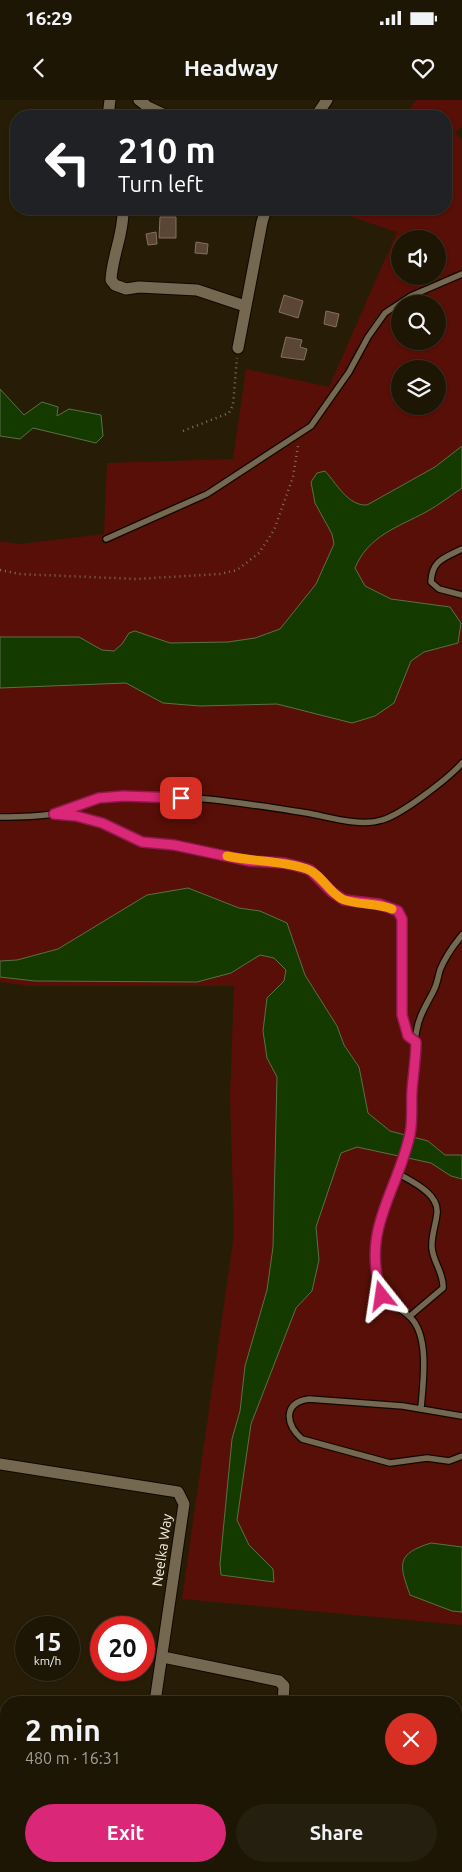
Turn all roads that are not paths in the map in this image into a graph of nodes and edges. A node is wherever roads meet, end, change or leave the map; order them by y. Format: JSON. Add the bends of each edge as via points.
{"nodes":[{"id":1,"x":139,"y":100,"type":"edge"},
{"id":2,"x":156,"y":110,"type":"edge"},
{"id":3,"x":123,"y":215,"type":"edge"},
{"id":4,"x":264,"y":215,"type":"edge"},
{"id":5,"x":462,"y":274,"type":"edge"},
{"id":6,"x":245,"y":306,"type":"junction"},
{"id":7,"x":238,"y":348,"type":"road end"},
{"id":8,"x":106,"y":539,"type":"dead end"},
{"id":9,"x":462,"y":549,"type":"edge"},
{"id":10,"x":462,"y":595,"type":"edge"},
{"id":11,"x":462,"y":763,"type":"edge"},
{"id":12,"x":54,"y":814,"type":"junction"},
{"id":13,"x":0,"y":817,"type":"edge"},
{"id":14,"x":462,"y":935,"type":"edge"},
{"id":15,"x":416,"y":1042,"type":"junction"},
{"id":16,"x":399,"y":1174,"type":"junction"},
{"id":17,"x":410,"y":1316,"type":"junction"},
{"id":18,"x":421,"y":1408,"type":"junction"},
{"id":19,"x":462,"y":1416,"type":"edge"},
{"id":20,"x":462,"y":1456,"type":"edge"},
{"id":21,"x":0,"y":1464,"type":"edge"},
{"id":22,"x":163,"y":1657,"type":"junction"},
{"id":23,"x":156,"y":1696,"type":"edge"},
{"id":24,"x":283,"y":1696,"type":"edge"}],
"edges":[{"from":1,"to":2,"type":"street"},
{"from":3,"to":6,"type":"street","via":[[111,280],[115,285],[126,289],[197,290]]},
{"from":4,"to":6,"type":"street"},
{"from":5,"to":8,"type":"lane","via":[[410,296],[385,313],[311,426],[207,494]]},
{"from":6,"to":7,"type":"street"},
{"from":9,"to":10,"type":"lane","via":[[439,560],[431,570],[431,582],[439,589]]},
{"from":11,"to":12,"type":"lane","via":[[417,799],[382,820],[360,822],[254,805],[133,796],[99,798]]},
{"from":12,"to":13,"type":"lane"},
{"from":12,"to":15,"type":"lane","via":[[102,823],[142,842],[174,845],[249,861],[284,863],[310,870],[344,900],[379,904],[398,911],[402,919],[402,1015],[408,1036]]},
{"from":14,"to":15,"type":"lane","via":[[450,950],[422,1011]]},
{"from":15,"to":16,"type":"lane","via":[[410,1131]]},
{"from":16,"to":17,"type":"lane","via":[[380,1216],[375,1249],[376,1277],[382,1296]]},
{"from":16,"to":17,"type":"lane","via":[[436,1202],[432,1250],[444,1281],[443,1288]]},
{"from":17,"to":18,"type":"lane","via":[[421,1336],[424,1357]]},
{"from":18,"to":19,"type":"lane"},
{"from":18,"to":20,"type":"lane","via":[[308,1399],[292,1405],[289,1417],[293,1431],[302,1439],[390,1463],[427,1458],[449,1461]]},
{"from":21,"to":22,"type":"street","name":"Neelka Way","via":[[178,1492],[184,1504]]},
{"from":22,"to":23,"type":"street","name":"Neelka Way"},
{"from":22,"to":24,"type":"street","via":[[279,1681],[284,1686]]}]}
